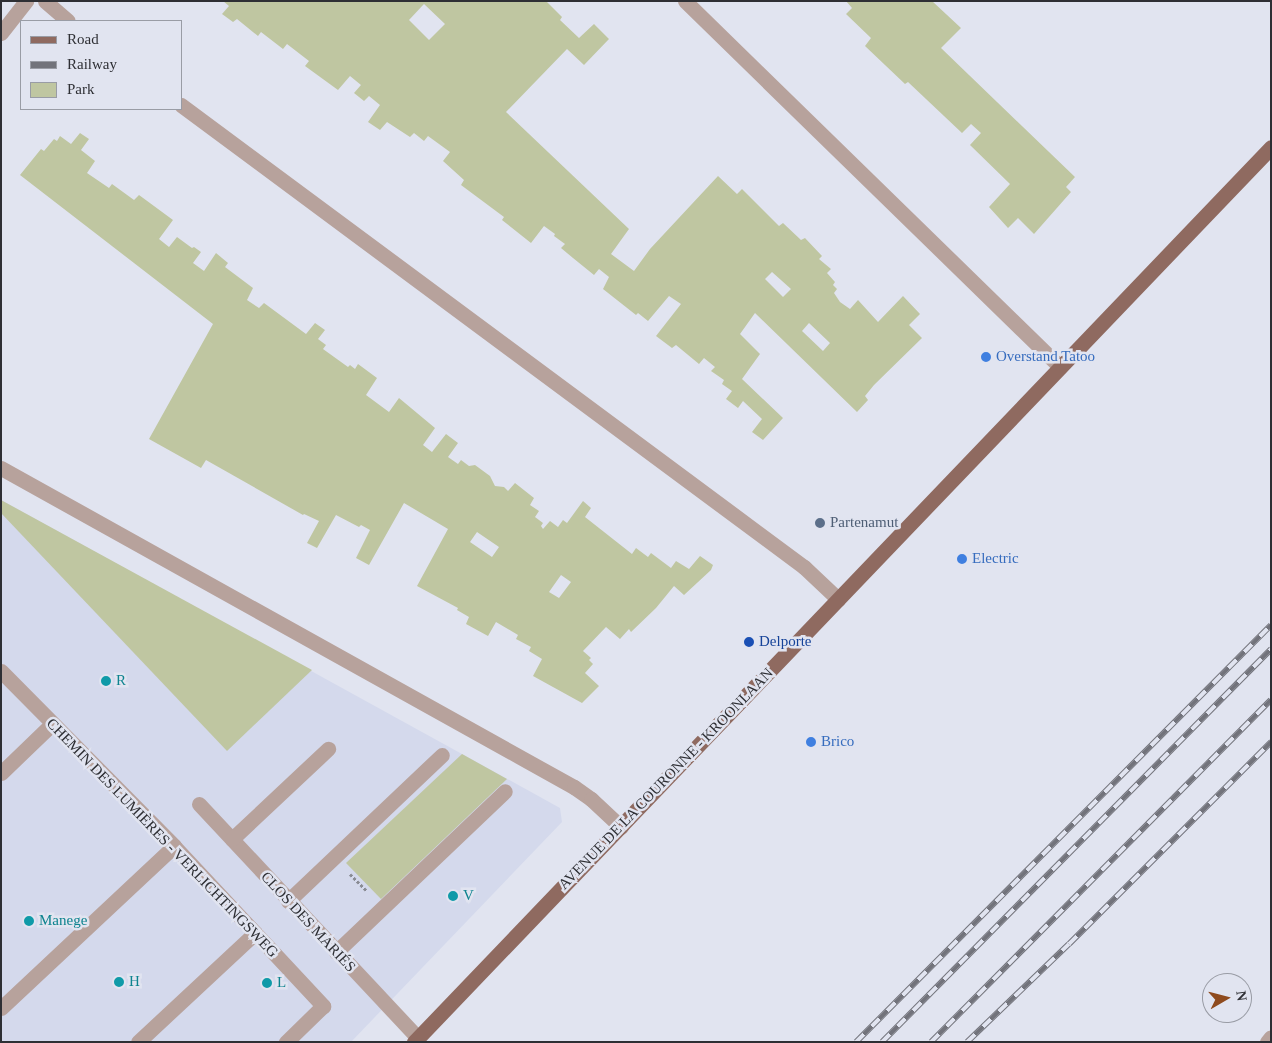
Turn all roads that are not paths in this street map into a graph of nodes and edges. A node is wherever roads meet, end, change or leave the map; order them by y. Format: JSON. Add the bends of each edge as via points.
{"nodes":[{"id":1,"x":26,"y":1,"type":"edge"},
{"id":2,"x":45,"y":1,"type":"edge"},
{"id":3,"x":685,"y":1,"type":"edge"},
{"id":4,"x":67,"y":20,"type":"edge"},
{"id":5,"x":1,"y":33,"type":"edge"},
{"id":6,"x":182,"y":106,"type":"edge"},
{"id":7,"x":1271,"y":147,"type":"edge"},
{"id":8,"x":1060,"y":367,"type":"junction"},
{"id":9,"x":1,"y":468,"type":"edge"},
{"id":10,"x":838,"y":599,"type":"junction"},
{"id":11,"x":1,"y":671,"type":"edge"},
{"id":12,"x":52,"y":724,"type":"junction"},
{"id":13,"x":328,"y":749,"type":"dead end"},
{"id":14,"x":442,"y":755,"type":"dead end"},
{"id":15,"x":1,"y":773,"type":"edge"},
{"id":16,"x":505,"y":791,"type":"dead end"},
{"id":17,"x":199,"y":804,"type":"dead end"},
{"id":18,"x":621,"y":827,"type":"junction"},
{"id":19,"x":232,"y":839,"type":"junction"},
{"id":20,"x":174,"y":846,"type":"junction"},
{"id":21,"x":288,"y":900,"type":"junction"},
{"id":22,"x":255,"y":933,"type":"junction"},
{"id":23,"x":336,"y":952,"type":"junction"},
{"id":24,"x":1,"y":1008,"type":"edge"},
{"id":25,"x":1271,"y":1037,"type":"edge"},
{"id":26,"x":416,"y":1040,"type":"edge"},
{"id":27,"x":138,"y":1042,"type":"edge"},
{"id":28,"x":286,"y":1042,"type":"edge"},
{"id":29,"x":1266,"y":1042,"type":"edge"}],
"edges":[{"from":1,"to":5,"type":"street"},
{"from":2,"to":4,"type":"street"},
{"from":3,"to":8,"type":"street"},
{"from":6,"to":10,"type":"street","via":[[804,567]]},
{"from":7,"to":8,"type":"main road","name":"AVENUE DE LA COURONNE - KROONLAAN"},
{"from":8,"to":10,"type":"main road","name":"AVENUE DE LA COURONNE - KROONLAAN"},
{"from":9,"to":18,"type":"street","via":[[574,787]]},
{"from":10,"to":18,"type":"main road","name":"AVENUE DE LA COURONNE - KROONLAAN"},
{"from":11,"to":12,"type":"street","name":"CHEMIN DES LUMIÈRES - VERLICHTINGSWEG"},
{"from":12,"to":15,"type":"street"},
{"from":12,"to":20,"type":"street","name":"CHEMIN DES LUMIÈRES - VERLICHTINGSWEG"},
{"from":13,"to":19,"type":"street"},
{"from":14,"to":21,"type":"street"},
{"from":16,"to":23,"type":"street"},
{"from":17,"to":19,"type":"street","name":"CLOS DES MARIÉS"},
{"from":18,"to":26,"type":"main road","name":"AVENUE DE LA COURONNE - KROONLAAN"},
{"from":19,"to":21,"type":"street","name":"CLOS DES MARIÉS"},
{"from":20,"to":22,"type":"street","name":"CHEMIN DES LUMIÈRES - VERLICHTINGSWEG"},
{"from":20,"to":24,"type":"street"},
{"from":21,"to":23,"type":"street","name":"CLOS DES MARIÉS"},
{"from":22,"to":27,"type":"street"},
{"from":22,"to":28,"type":"street","name":"CHEMIN DES LUMIÈRES - VERLICHTINGSWEG","via":[[323,1006]]},
{"from":23,"to":26,"type":"street","name":"CLOS DES MARIÉS"},
{"from":25,"to":29,"type":"street"}]}
